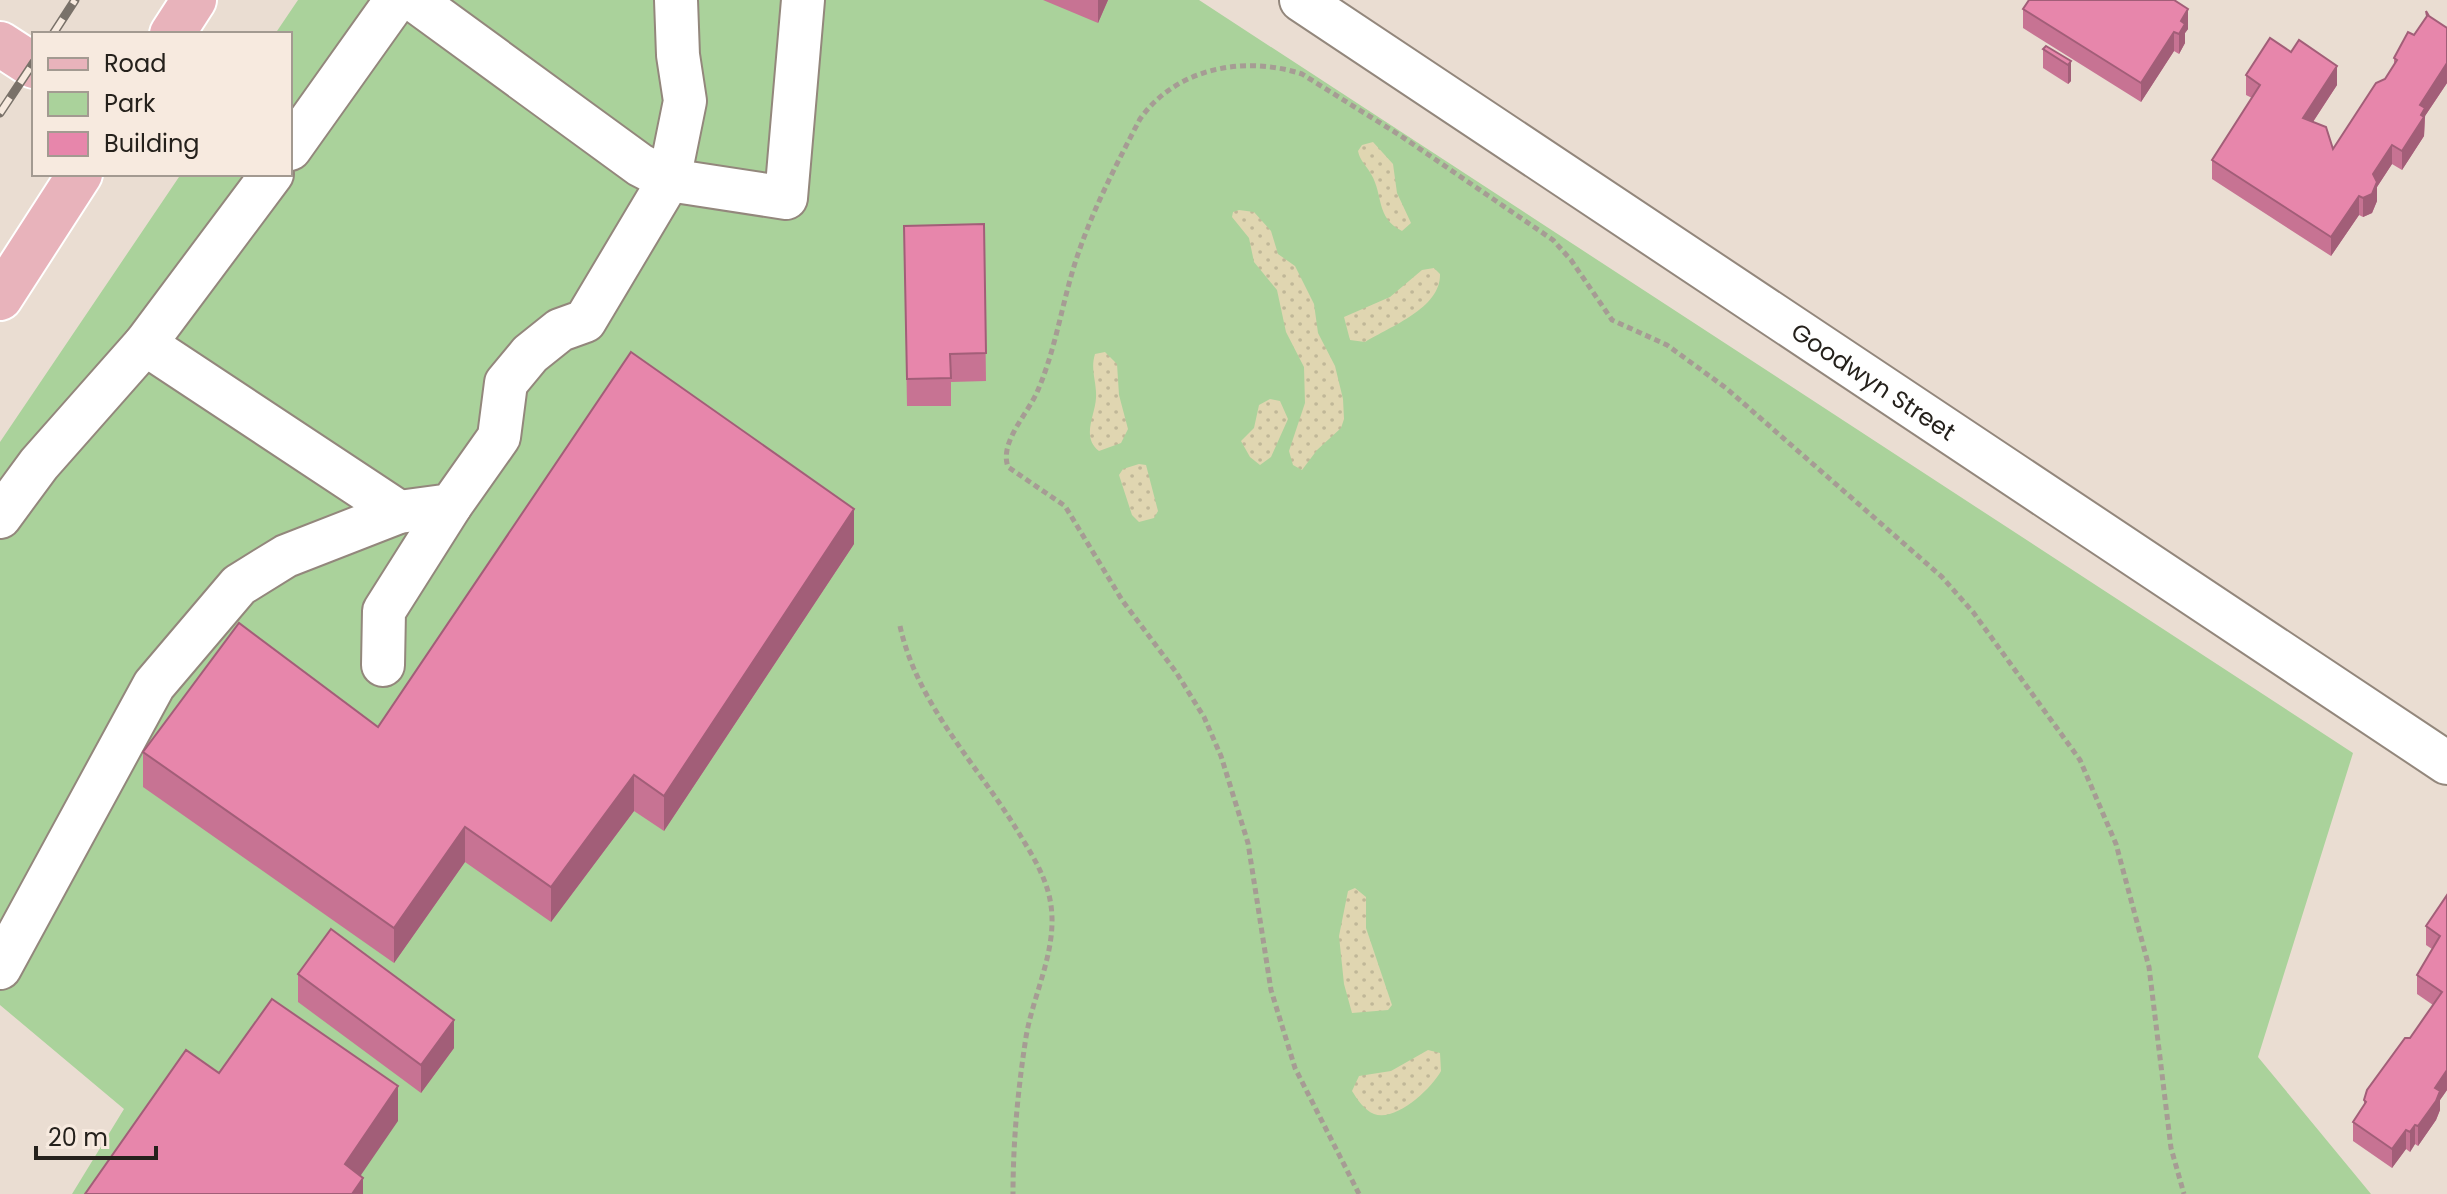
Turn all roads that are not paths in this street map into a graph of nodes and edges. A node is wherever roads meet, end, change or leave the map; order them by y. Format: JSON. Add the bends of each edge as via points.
{"nodes":[{"id":1,"x":194,"y":0,"type":"edge"},
{"id":2,"x":396,"y":0,"type":"edge"},
{"id":3,"x":414,"y":0,"type":"edge"},
{"id":4,"x":676,"y":0,"type":"edge"},
{"id":5,"x":803,"y":0,"type":"edge"},
{"id":6,"x":1301,"y":0,"type":"edge"},
{"id":7,"x":173,"y":32,"type":"edge"},
{"id":8,"x":0,"y":44,"type":"edge"},
{"id":9,"x":32,"y":65,"type":"edge"},
{"id":10,"x":292,"y":146,"type":"edge"},
{"id":11,"x":79,"y":176,"type":"edge"},
{"id":12,"x":271,"y":176,"type":"edge"},
{"id":13,"x":669,"y":180,"type":"junction"},
{"id":14,"x":0,"y":298,"type":"edge"},
{"id":15,"x":145,"y":344,"type":"junction"},
{"id":16,"x":451,"y":505,"type":"junction"},
{"id":17,"x":399,"y":512,"type":"junction"},
{"id":18,"x":0,"y":517,"type":"edge"},
{"id":19,"x":383,"y":665,"type":"dead end"},
{"id":20,"x":2447,"y":763,"type":"edge"},
{"id":21,"x":0,"y":968,"type":"edge"}],
"edges":[{"from":1,"to":7,"type":"main road"},
{"from":2,"to":10,"type":"street"},
{"from":3,"to":13,"type":"street","via":[[640,165]]},
{"from":4,"to":13,"type":"street","via":[[685,101]]},
{"from":5,"to":13,"type":"street","via":[[786,198]]},
{"from":6,"to":20,"type":"street","name":"Goodwyn Street"},
{"from":8,"to":9,"type":"main road"},
{"from":11,"to":14,"type":"main road"},
{"from":12,"to":15,"type":"street"},
{"from":13,"to":16,"type":"street","via":[[585,321],[560,330],[506,383],[499,437]]},
{"from":15,"to":17,"type":"street"},
{"from":15,"to":18,"type":"street","via":[[39,464]]},
{"from":16,"to":17,"type":"street"},
{"from":16,"to":19,"type":"street","via":[[384,611]]},
{"from":17,"to":21,"type":"street","via":[[286,556],[239,585],[193,636],[154,685]]}]}
